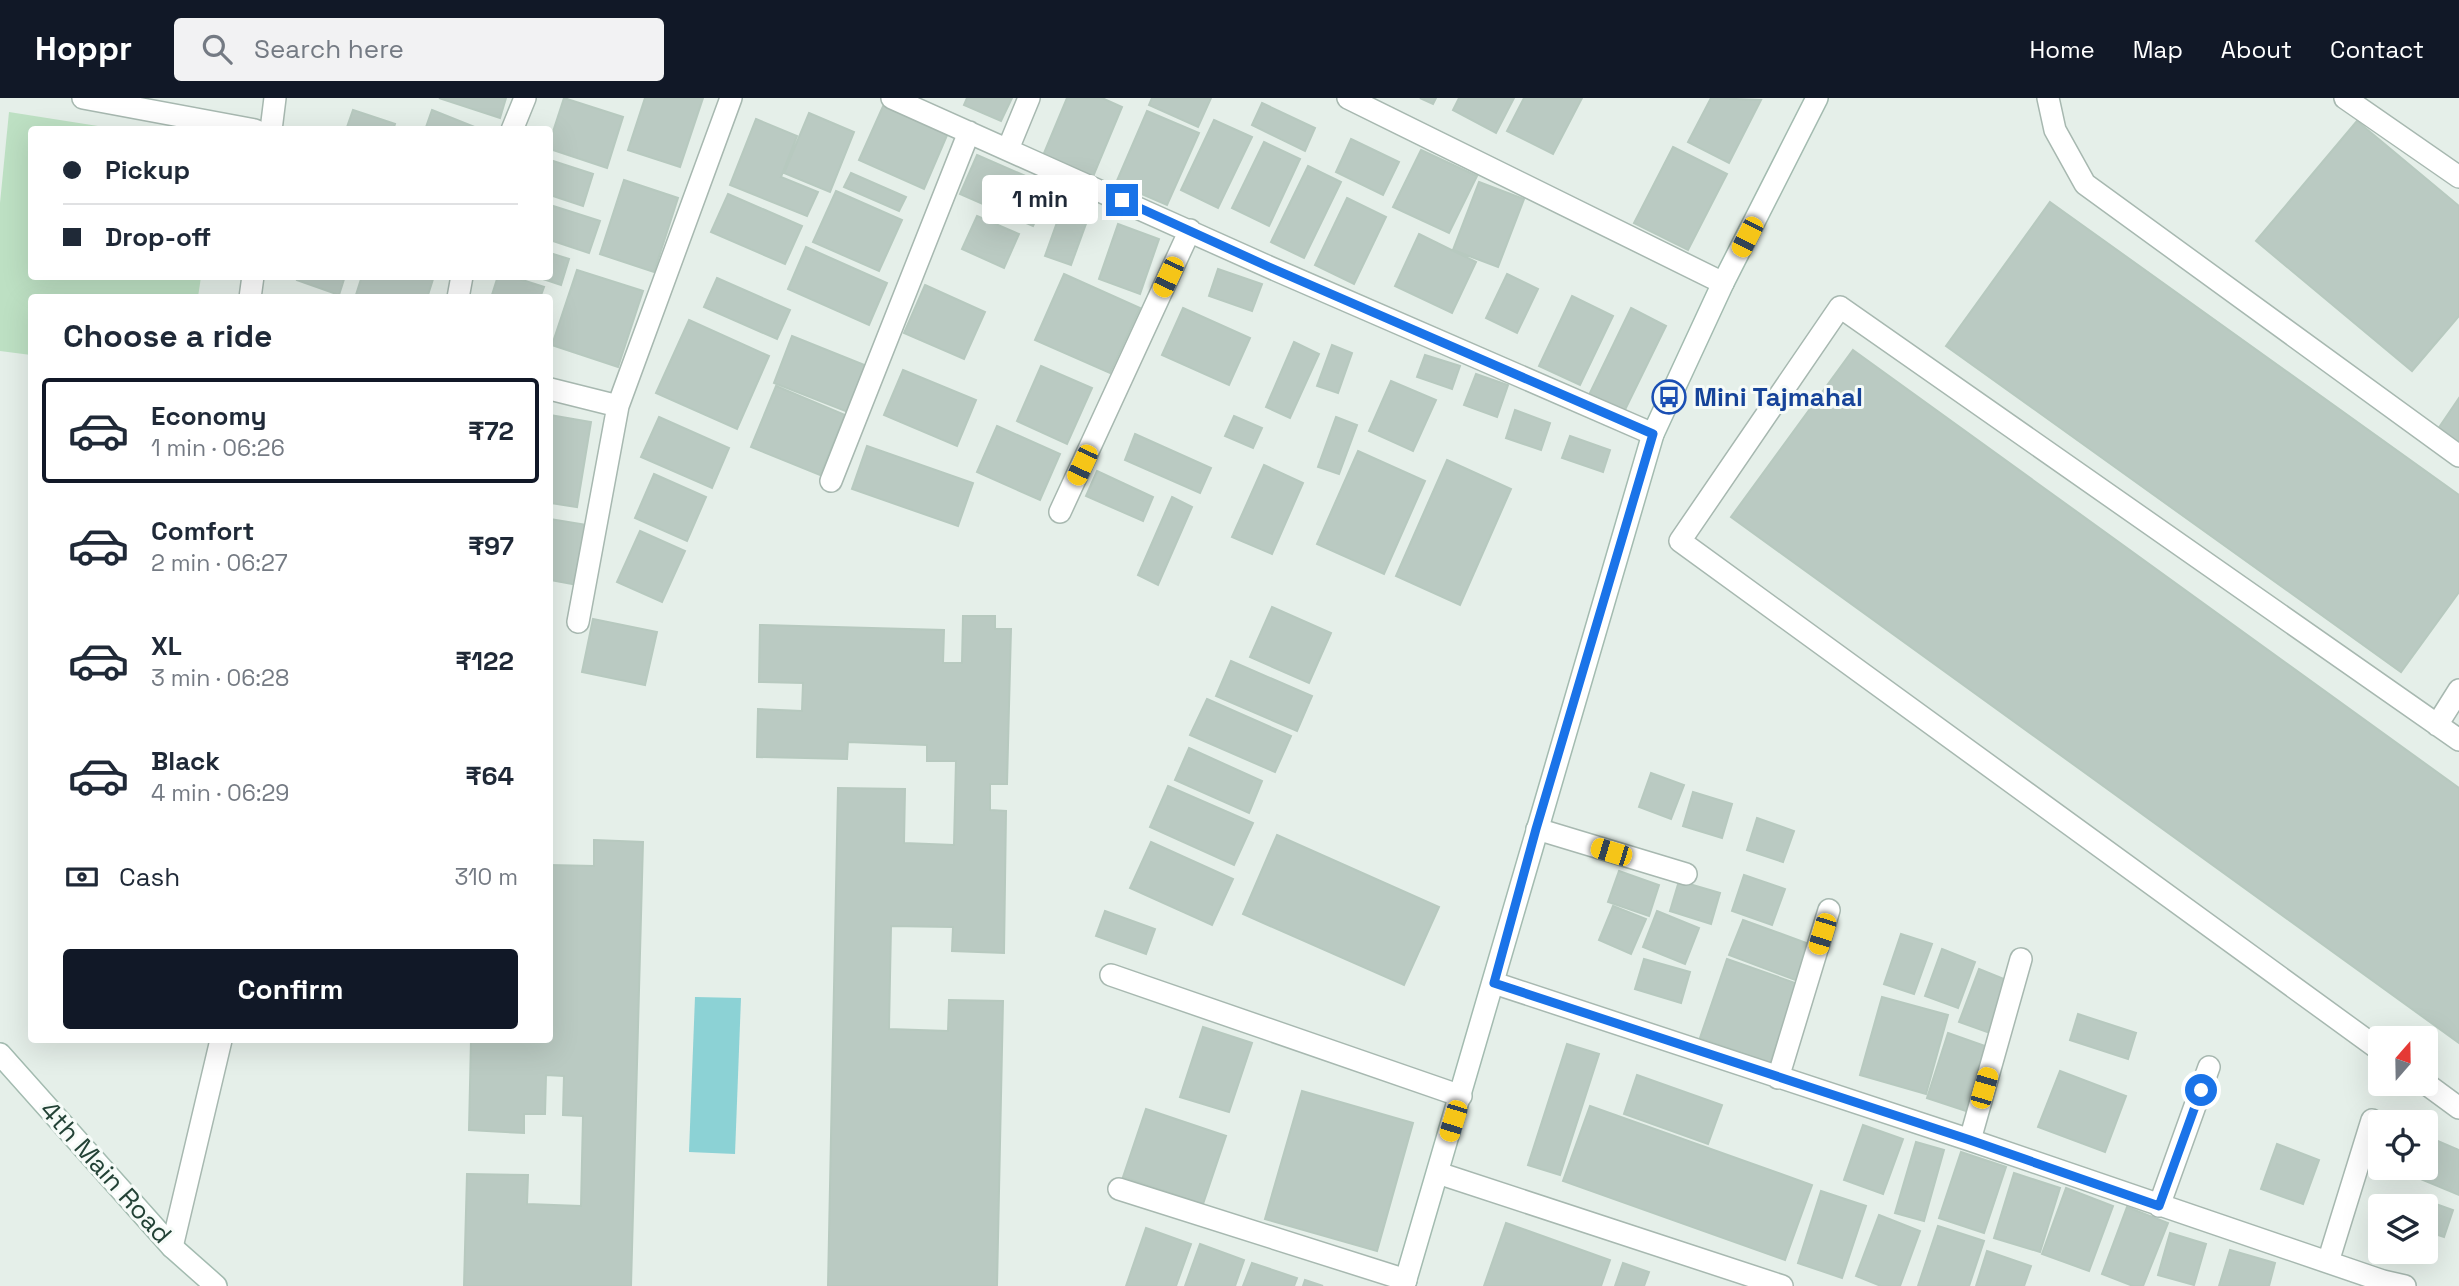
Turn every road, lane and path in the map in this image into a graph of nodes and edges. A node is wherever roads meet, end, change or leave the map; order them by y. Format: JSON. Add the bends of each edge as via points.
{"nodes":[{"id":1,"x":83,"y":98,"type":"edge"},
{"id":2,"x":275,"y":98,"type":"edge"},
{"id":3,"x":525,"y":98,"type":"edge"},
{"id":4,"x":730,"y":98,"type":"edge"},
{"id":5,"x":892,"y":98,"type":"edge"},
{"id":6,"x":1029,"y":98,"type":"edge"},
{"id":7,"x":1348,"y":98,"type":"edge"},
{"id":8,"x":1817,"y":98,"type":"edge"},
{"id":9,"x":2048,"y":98,"type":"edge"},
{"id":10,"x":2345,"y":98,"type":"edge"},
{"id":11,"x":233,"y":126,"type":"edge"},
{"id":12,"x":272,"y":126,"type":"edge"},
{"id":13,"x":514,"y":126,"type":"edge"},
{"id":14,"x":968,"y":132,"type":"junction"},
{"id":15,"x":1008,"y":149,"type":"junction"},
{"id":16,"x":2459,"y":177,"type":"edge"},
{"id":17,"x":1190,"y":230,"type":"junction"},
{"id":18,"x":1723,"y":283,"type":"junction"},
{"id":19,"x":553,"y":390,"type":"edge"},
{"id":20,"x":618,"y":406,"type":"junction"},
{"id":21,"x":1653,"y":434,"type":"junction"},
{"id":22,"x":2459,"y":456,"type":"edge"},
{"id":23,"x":831,"y":481,"type":"dead end"},
{"id":24,"x":1060,"y":512,"type":"dead end"},
{"id":25,"x":578,"y":622,"type":"dead end"},
{"id":26,"x":2459,"y":690,"type":"edge"},
{"id":27,"x":2437,"y":725,"type":"junction"},
{"id":28,"x":2459,"y":740,"type":"edge"},
{"id":29,"x":1536,"y":829,"type":"junction"},
{"id":30,"x":1686,"y":874,"type":"dead end"},
{"id":31,"x":1829,"y":910,"type":"dead end"},
{"id":32,"x":2021,"y":959,"type":"dead end"},
{"id":33,"x":1111,"y":975,"type":"dead end"},
{"id":34,"x":1494,"y":983,"type":"junction"},
{"id":35,"x":2368,"y":1042,"type":"edge"},
{"id":36,"x":220,"y":1043,"type":"edge"},
{"id":37,"x":0,"y":1054,"type":"edge"},
{"id":38,"x":2210,"y":1067,"type":"dead end"},
{"id":39,"x":1778,"y":1078,"type":"junction"},
{"id":40,"x":2438,"y":1093,"type":"edge"},
{"id":41,"x":1461,"y":1096,"type":"junction"},
{"id":42,"x":2459,"y":1108,"type":"edge"},
{"id":43,"x":2368,"y":1133,"type":"edge"},
{"id":44,"x":1970,"y":1140,"type":"junction"},
{"id":45,"x":1438,"y":1173,"type":"junction"},
{"id":46,"x":1119,"y":1189,"type":"dead end"},
{"id":47,"x":2159,"y":1206,"type":"junction"},
{"id":48,"x":172,"y":1247,"type":"junction"},
{"id":49,"x":2328,"y":1262,"type":"junction"},
{"id":50,"x":1405,"y":1283,"type":"edge"},
{"id":51,"x":216,"y":1286,"type":"edge"},
{"id":52,"x":1782,"y":1286,"type":"edge"},
{"id":53,"x":2405,"y":1286,"type":"edge"}],
"edges":[{"from":1,"to":11,"type":"street"},
{"from":2,"to":12,"type":"street"},
{"from":3,"to":13,"type":"street"},
{"from":4,"to":20,"type":"street"},
{"from":5,"to":14,"type":"street"},
{"from":6,"to":15,"type":"street"},
{"from":7,"to":18,"type":"street"},
{"from":8,"to":18,"type":"street"},
{"from":9,"to":22,"type":"street","via":[[2054,130],[2085,184]]},
{"from":10,"to":16,"type":"street"},
{"from":14,"to":15,"type":"street"},
{"from":14,"to":23,"type":"street"},
{"from":15,"to":17,"type":"street"},
{"from":17,"to":21,"type":"street"},
{"from":17,"to":24,"type":"street"},
{"from":18,"to":21,"type":"street"},
{"from":19,"to":20,"type":"street"},
{"from":20,"to":25,"type":"street"},
{"from":21,"to":29,"type":"street"},
{"from":26,"to":27,"type":"street"},
{"from":27,"to":28,"type":"street"},
{"from":27,"to":35,"type":"street","via":[[1840,307],[1681,541]]},
{"from":29,"to":30,"type":"street"},
{"from":29,"to":34,"type":"street"},
{"from":31,"to":39,"type":"street"},
{"from":32,"to":44,"type":"street"},
{"from":33,"to":41,"type":"street"},
{"from":34,"to":39,"type":"street"},
{"from":34,"to":41,"type":"street"},
{"from":36,"to":48,"type":"street"},
{"from":37,"to":48,"type":"street","name":"4th Main Road"},
{"from":38,"to":47,"type":"street"},
{"from":39,"to":44,"type":"street"},
{"from":40,"to":42,"type":"street"},
{"from":41,"to":45,"type":"street"},
{"from":43,"to":49,"type":"street"},
{"from":44,"to":47,"type":"street"},
{"from":45,"to":50,"type":"street"},
{"from":45,"to":52,"type":"street"},
{"from":46,"to":50,"type":"street"},
{"from":47,"to":49,"type":"street"},
{"from":48,"to":51,"type":"street","name":"4th Main Road"},
{"from":49,"to":53,"type":"street"}]}
